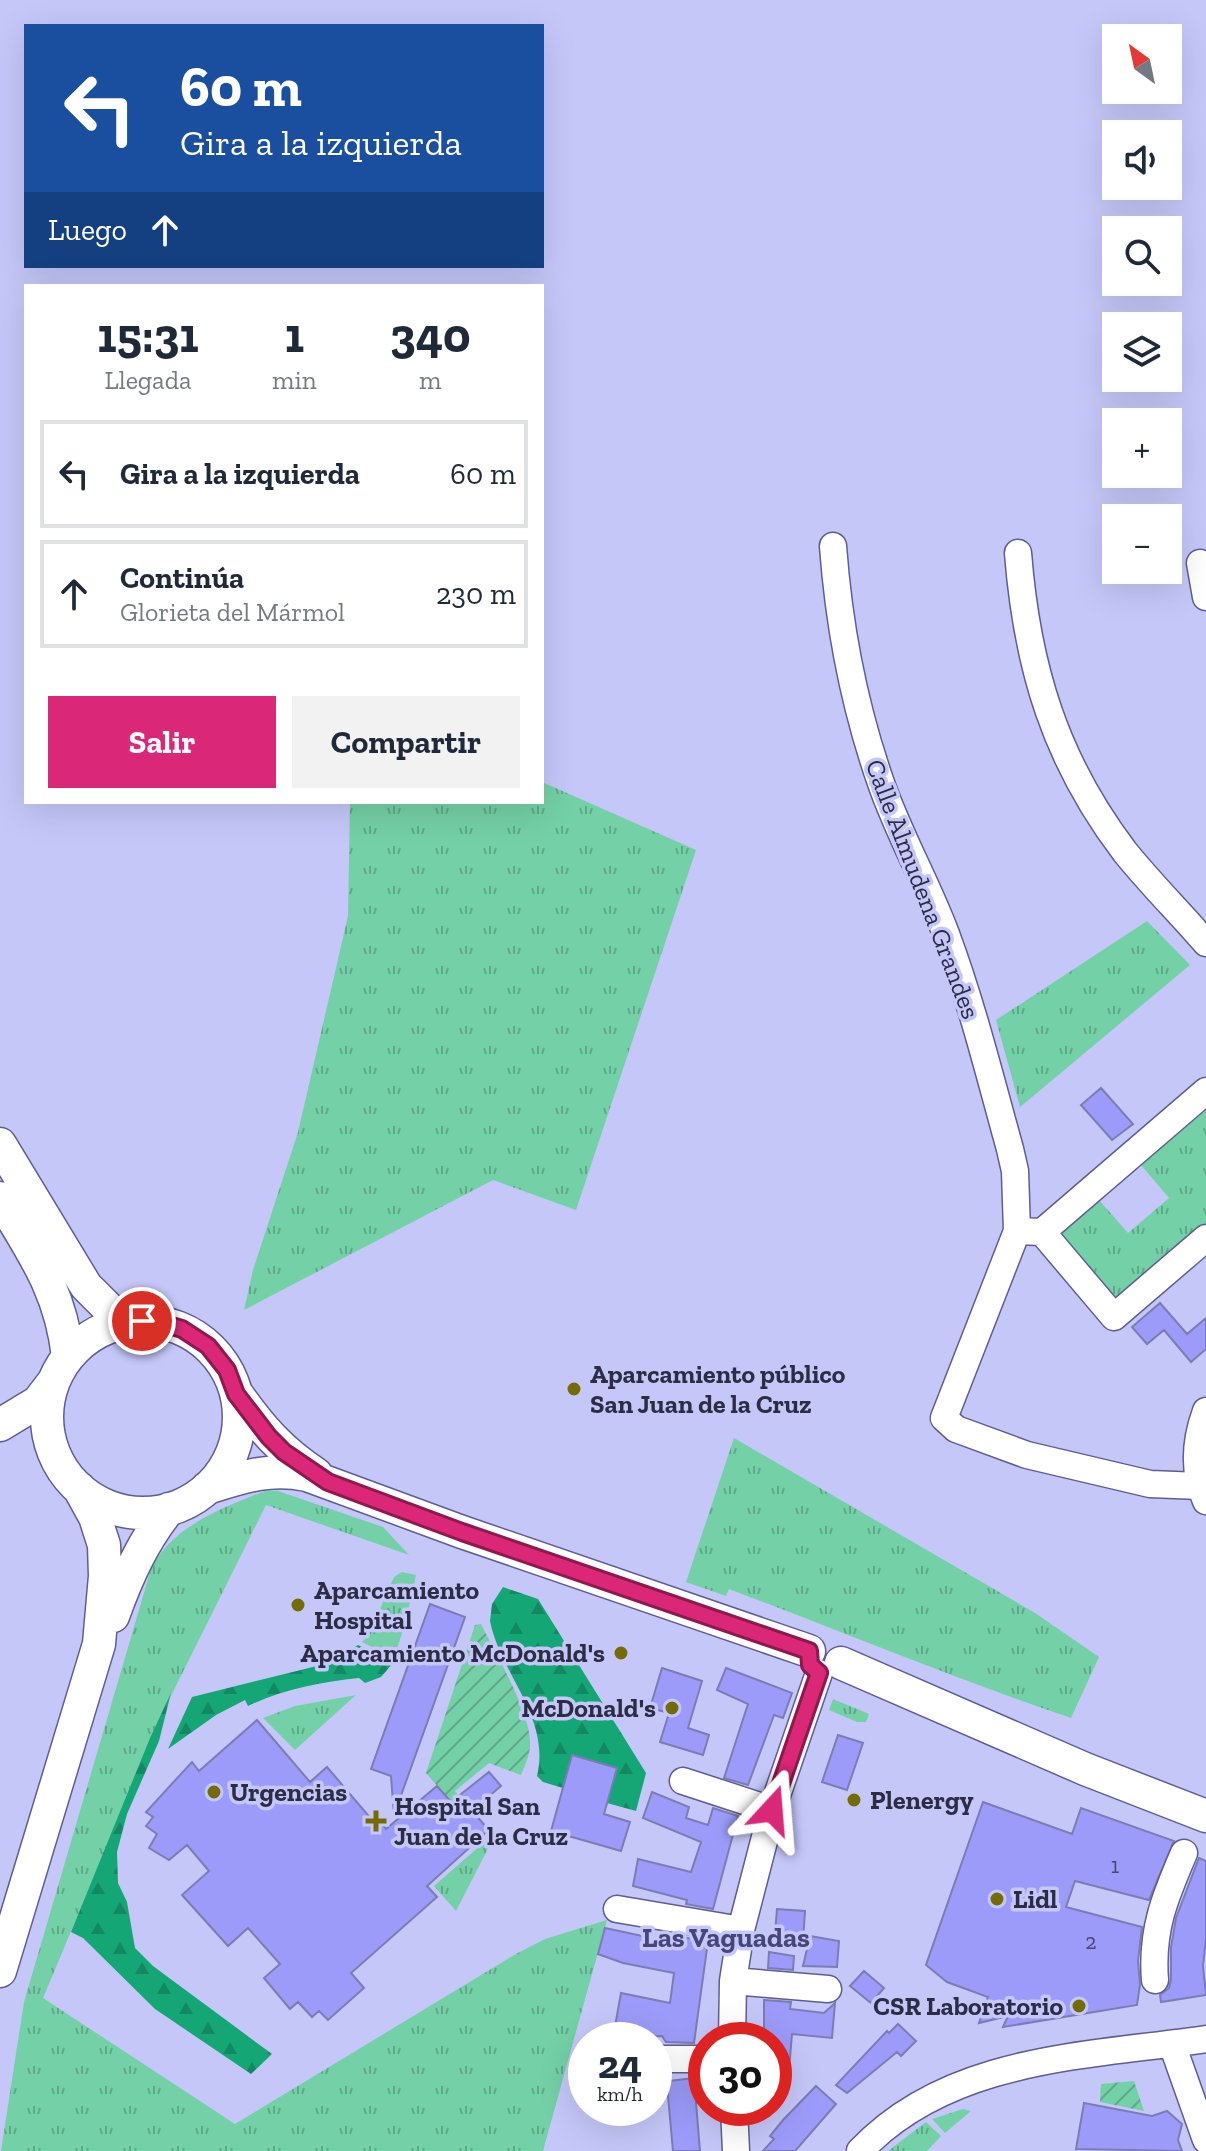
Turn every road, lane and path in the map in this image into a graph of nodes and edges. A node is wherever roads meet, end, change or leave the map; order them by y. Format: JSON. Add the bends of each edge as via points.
{"nodes":[{"id":1,"x":833,"y":546,"type":"dead end"},
{"id":2,"x":1018,"y":553,"type":"dead end"},
{"id":3,"x":1200,"y":563,"type":"dead end"},
{"id":4,"x":1206,"y":597,"type":"edge"},
{"id":5,"x":1206,"y":943,"type":"edge"},
{"id":6,"x":1206,"y":1091,"type":"edge"},
{"id":7,"x":0,"y":1144,"type":"edge"},
{"id":8,"x":0,"y":1198,"type":"edge"},
{"id":9,"x":1030,"y":1231,"type":"junction"},
{"id":10,"x":1206,"y":1238,"type":"edge"},
{"id":11,"x":123,"y":1323,"type":"junction"},
{"id":12,"x":61,"y":1369,"type":"junction"},
{"id":13,"x":236,"y":1394,"type":"junction"},
{"id":14,"x":1206,"y":1411,"type":"edge"},
{"id":15,"x":0,"y":1425,"type":"edge"},
{"id":16,"x":0,"y":1437,"type":"edge"},
{"id":17,"x":70,"y":1478,"type":"junction"},
{"id":18,"x":328,"y":1482,"type":"junction"},
{"id":19,"x":207,"y":1488,"type":"junction"},
{"id":20,"x":1203,"y":1494,"type":"edge"},
{"id":21,"x":169,"y":1509,"type":"junction"},
{"id":22,"x":99,"y":1644,"type":"junction"},
{"id":23,"x":823,"y":1662,"type":"junction"},
{"id":24,"x":683,"y":1781,"type":"dead end"},
{"id":25,"x":772,"y":1810,"type":"junction"},
{"id":26,"x":1206,"y":1816,"type":"edge"},
{"id":27,"x":1184,"y":1853,"type":"dead end"},
{"id":28,"x":617,"y":1909,"type":"dead end"},
{"id":29,"x":741,"y":1930,"type":"junction"},
{"id":30,"x":0,"y":1971,"type":"edge"},
{"id":31,"x":1155,"y":1980,"type":"dead end"},
{"id":32,"x":733,"y":1981,"type":"junction"},
{"id":33,"x":828,"y":1989,"type":"dead end"},
{"id":34,"x":732,"y":2022,"type":"edge"},
{"id":35,"x":1206,"y":2039,"type":"edge"},
{"id":36,"x":1172,"y":2044,"type":"junction"},
{"id":37,"x":735,"y":2126,"type":"edge"},
{"id":38,"x":1206,"y":2140,"type":"edge"},
{"id":39,"x":736,"y":2151,"type":"edge"},
{"id":40,"x":860,"y":2151,"type":"edge"}],
"edges":[{"from":1,"to":9,"type":"street","name":"Calle Almudena Grandes","via":[[841,628],[866,736],[958,966]]},
{"from":2,"to":5,"type":"street","via":[[1040,690],[1068,759],[1127,853]]},
{"from":3,"to":4,"type":"street"},
{"from":6,"to":9,"type":"street"},
{"from":7,"to":11,"type":"main road","via":[[86,1286]]},
{"from":8,"to":12,"type":"main road","via":[[57,1300],[64,1322]]},
{"from":9,"to":10,"type":"street","via":[[1114,1317]]},
{"from":9,"to":20,"type":"street","name":"Calle Almudena Grandes","via":[[944,1418],[956,1429],[1027,1455]]},
{"from":11,"to":12,"type":"main road","via":[[93,1335]]},
{"from":11,"to":13,"type":"main road","via":[[162,1323],[191,1334],[216,1354]]},
{"from":12,"to":15,"type":"main road","via":[[38,1402]]},
{"from":12,"to":17,"type":"main road","via":[[48,1402],[47,1425],[52,1447]]},
{"from":13,"to":18,"type":"main road","via":[[284,1452]]},
{"from":13,"to":19,"type":"main road","via":[[239,1423],[232,1452]]},
{"from":14,"to":20,"type":"street","via":[[1197,1448]]},
{"from":16,"to":17,"type":"main road","via":[[48,1455]]},
{"from":17,"to":21,"type":"main road","via":[[108,1506],[128,1511]]},
{"from":17,"to":22,"type":"main road","via":[[95,1517],[104,1545]]},
{"from":18,"to":19,"type":"main road","via":[[287,1470],[250,1473]]},
{"from":18,"to":23,"type":"main road"},
{"from":19,"to":21,"type":"main road"},
{"from":21,"to":22,"type":"main road","via":[[138,1554]]},
{"from":22,"to":30,"type":"main road"},
{"from":23,"to":25,"type":"street"},
{"from":23,"to":26,"type":"main road"},
{"from":24,"to":25,"type":"street"},
{"from":25,"to":29,"type":"street"},
{"from":27,"to":31,"type":"street","via":[[1156,1930]]},
{"from":28,"to":29,"type":"street"},
{"from":29,"to":32,"type":"street"},
{"from":32,"to":33,"type":"street"},
{"from":32,"to":34,"type":"street"},
{"from":35,"to":36,"type":"street"},
{"from":36,"to":38,"type":"street"},
{"from":36,"to":40,"type":"street","via":[[1061,2057],[988,2074],[905,2115]]},
{"from":37,"to":39,"type":"street"}]}
